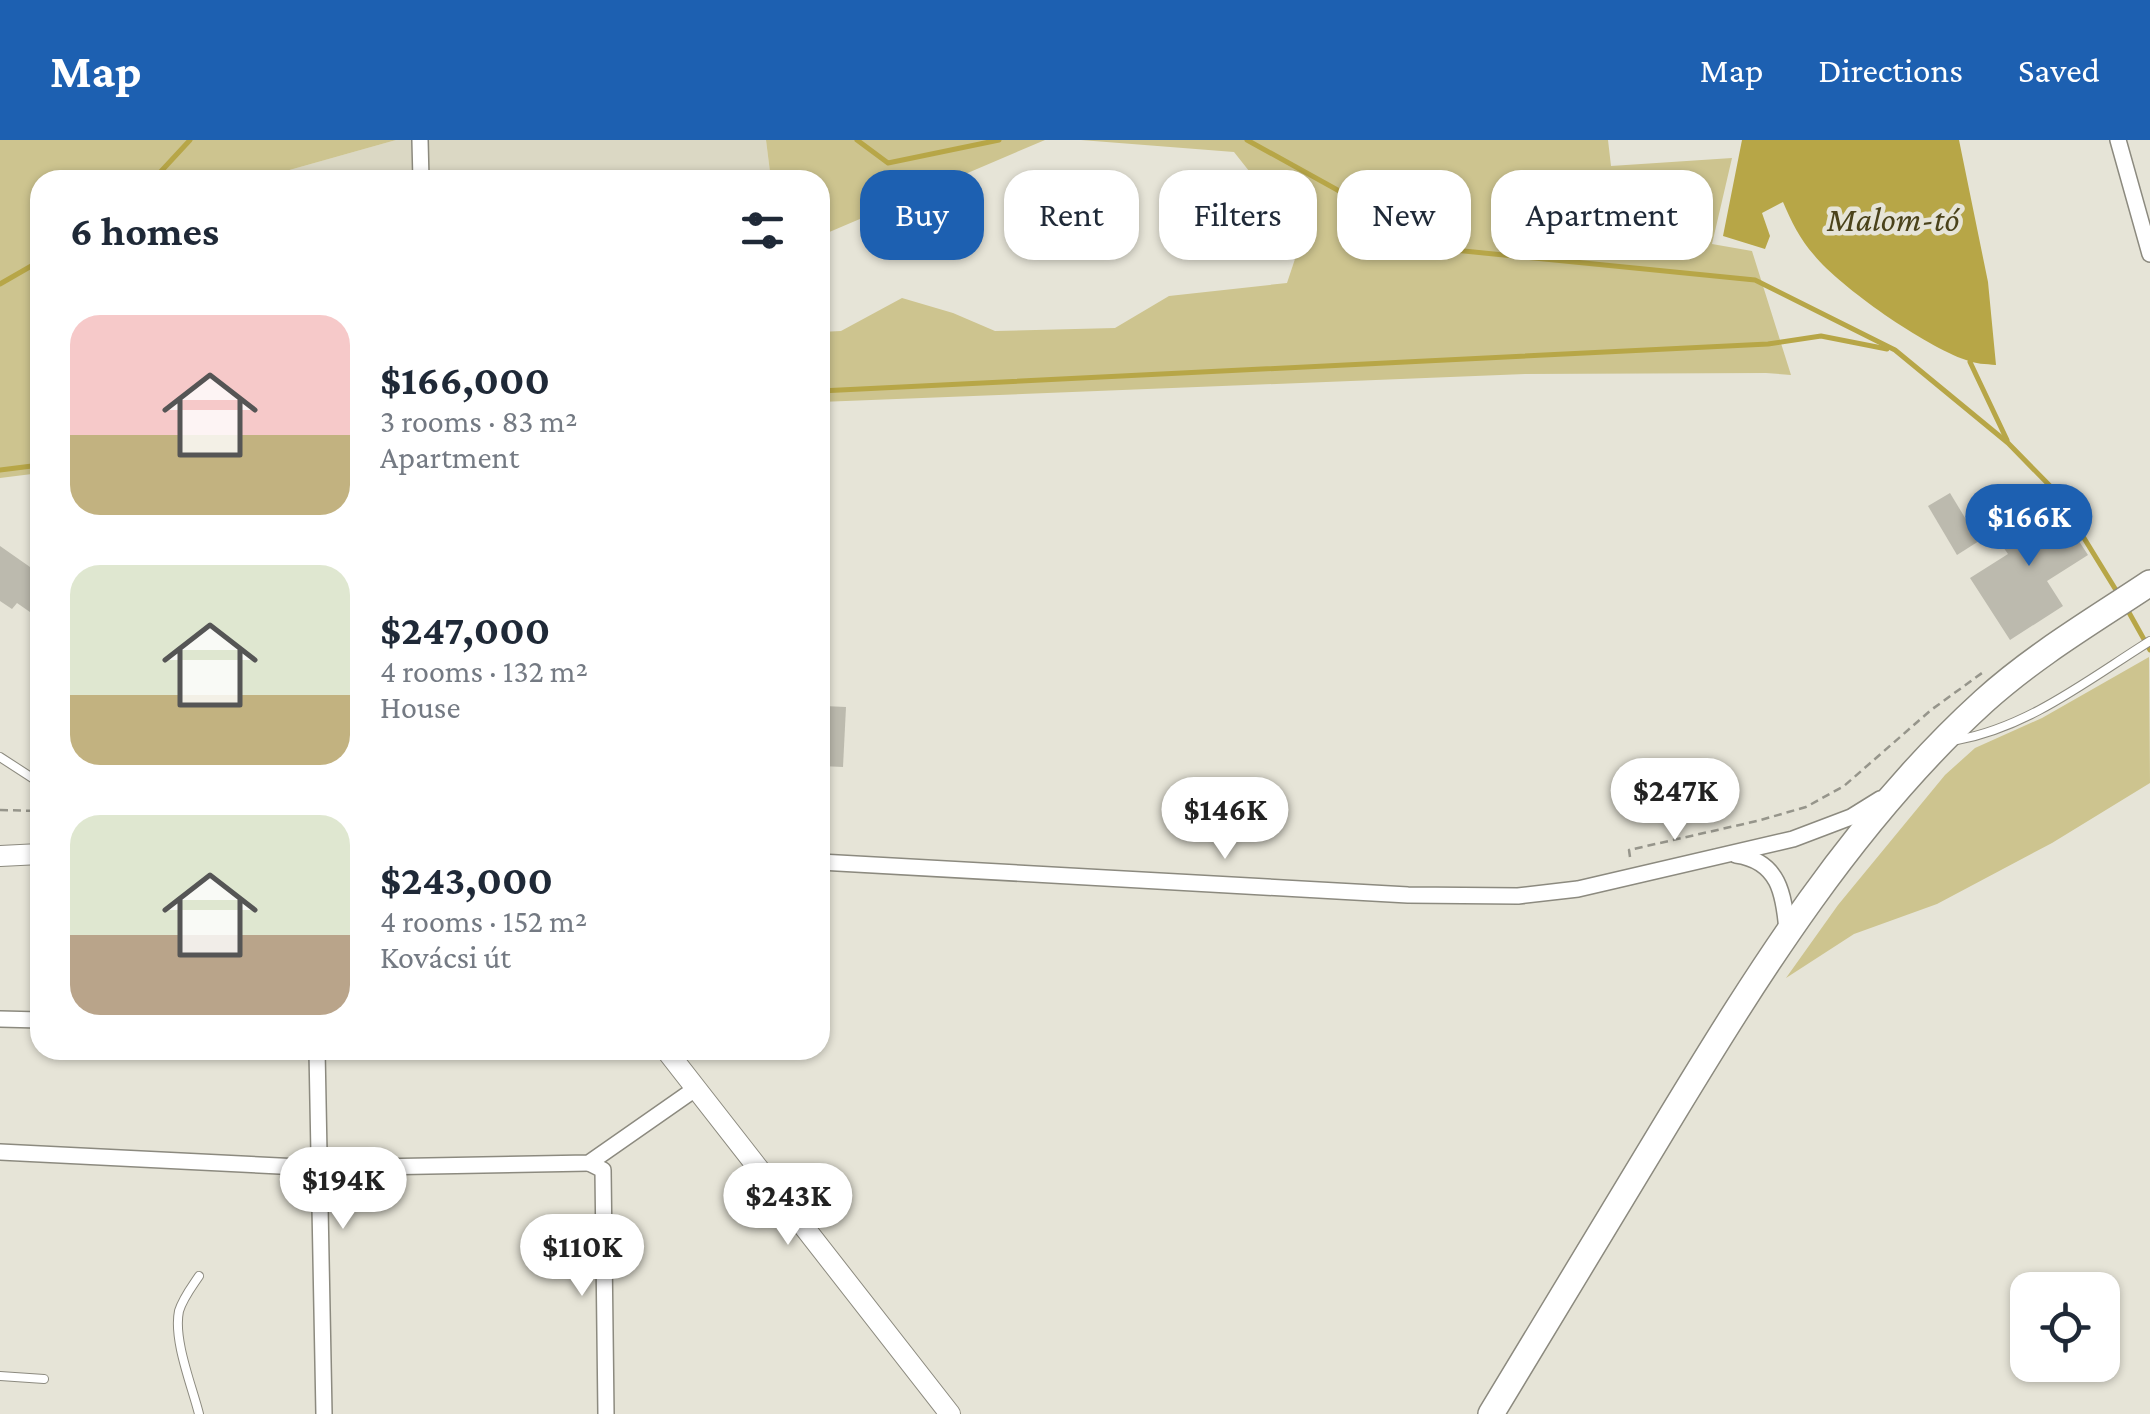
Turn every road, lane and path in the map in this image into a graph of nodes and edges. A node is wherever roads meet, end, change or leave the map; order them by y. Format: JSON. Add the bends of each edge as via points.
{"nodes":[{"id":1,"x":420,"y":140,"type":"edge"},
{"id":2,"x":2118,"y":140,"type":"edge"},
{"id":3,"x":421,"y":170,"type":"edge"},
{"id":4,"x":2150,"y":254,"type":"edge"},
{"id":5,"x":2132,"y":595,"type":"edge"},
{"id":6,"x":2150,"y":641,"type":"edge"},
{"id":7,"x":1988,"y":668,"type":"dead end"},
{"id":8,"x":1942,"y":743,"type":"junction"},
{"id":9,"x":0,"y":757,"type":"edge"},
{"id":10,"x":30,"y":776,"type":"edge"},
{"id":11,"x":1905,"y":784,"type":"junction"},
{"id":12,"x":0,"y":810,"type":"edge"},
{"id":13,"x":30,"y":810,"type":"edge"},
{"id":14,"x":30,"y":854,"type":"edge"},
{"id":15,"x":1727,"y":854,"type":"junction"},
{"id":16,"x":0,"y":856,"type":"edge"},
{"id":17,"x":830,"y":863,"type":"edge"},
{"id":18,"x":1632,"y":876,"type":"junction"},
{"id":19,"x":1788,"y":933,"type":"junction"},
{"id":20,"x":0,"y":1018,"type":"edge"},
{"id":21,"x":30,"y":1020,"type":"edge"},
{"id":22,"x":317,"y":1060,"type":"edge"},
{"id":23,"x":673,"y":1060,"type":"edge"},
{"id":24,"x":695,"y":1089,"type":"junction"},
{"id":25,"x":0,"y":1152,"type":"edge"},
{"id":26,"x":589,"y":1164,"type":"junction"},
{"id":27,"x":320,"y":1168,"type":"junction"},
{"id":28,"x":198,"y":1276,"type":"dead end"},
{"id":29,"x":0,"y":1376,"type":"edge"},
{"id":30,"x":44,"y":1380,"type":"dead end"},
{"id":31,"x":199,"y":1414,"type":"edge"},
{"id":32,"x":324,"y":1414,"type":"edge"},
{"id":33,"x":606,"y":1414,"type":"edge"},
{"id":34,"x":950,"y":1414,"type":"edge"},
{"id":35,"x":1491,"y":1414,"type":"edge"}],
"edges":[{"from":1,"to":3,"type":"street"},
{"from":2,"to":4,"type":"street"},
{"from":5,"to":8,"type":"main road","via":[[2051,647]]},
{"from":6,"to":8,"type":"lane","via":[[2023,720]]},
{"from":7,"to":18,"type":"path","via":[[1844,786],[1806,807],[1629,850]]},
{"from":8,"to":11,"type":"main road"},
{"from":9,"to":10,"type":"lane"},
{"from":11,"to":15,"type":"street","via":[[1822,830]]},
{"from":11,"to":19,"type":"main road"},
{"from":12,"to":13,"type":"path"},
{"from":14,"to":16,"type":"street"},
{"from":15,"to":18,"type":"street"},
{"from":15,"to":19,"type":"street","via":[[1751,857],[1778,882]]},
{"from":17,"to":18,"type":"street","via":[[1408,895],[1518,896]]},
{"from":19,"to":35,"type":"main road"},
{"from":20,"to":21,"type":"street"},
{"from":22,"to":27,"type":"street"},
{"from":23,"to":24,"type":"street"},
{"from":24,"to":26,"type":"street"},
{"from":24,"to":34,"type":"street"},
{"from":25,"to":27,"type":"street"},
{"from":26,"to":27,"type":"street"},
{"from":26,"to":33,"type":"street","via":[[603,1170]]},
{"from":27,"to":32,"type":"street"},
{"from":28,"to":31,"type":"lane","via":[[178,1316]]},
{"from":29,"to":30,"type":"lane"}]}
